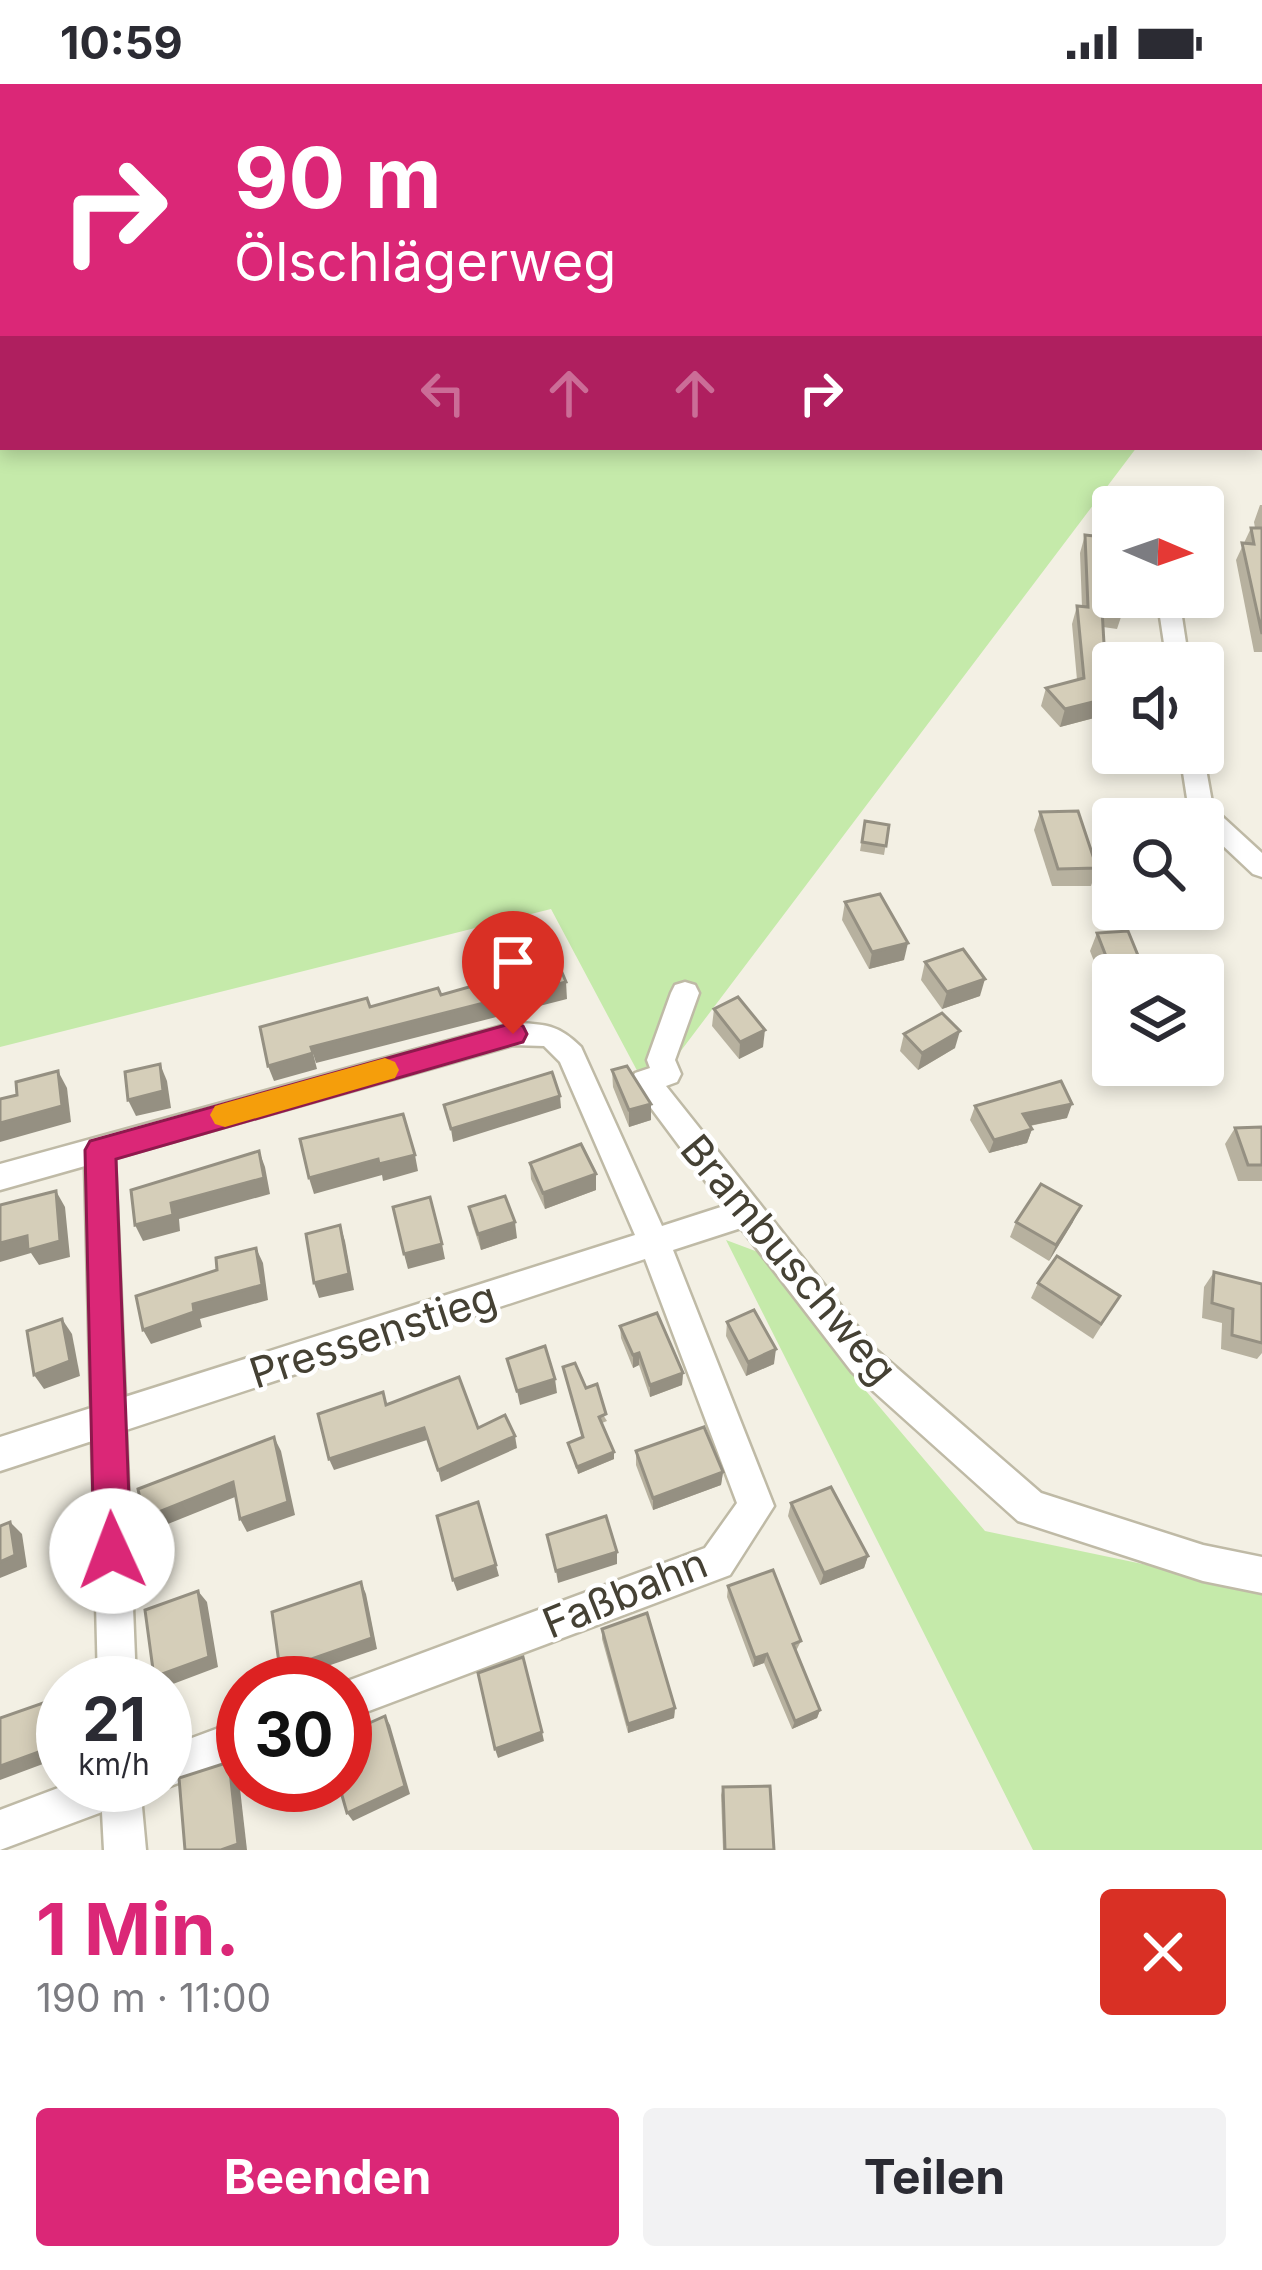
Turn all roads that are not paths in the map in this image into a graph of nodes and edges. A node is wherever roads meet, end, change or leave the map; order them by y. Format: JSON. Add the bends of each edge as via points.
{"nodes":[{"id":1,"x":1195,"y":774,"type":"edge"},
{"id":2,"x":1262,"y":868,"type":"edge"},
{"id":3,"x":685,"y":993,"type":"dead end"},
{"id":4,"x":100,"y":1150,"type":"junction"},
{"id":5,"x":0,"y":1177,"type":"edge"},
{"id":6,"x":746,"y":1213,"type":"junction"},
{"id":7,"x":655,"y":1245,"type":"junction"},
{"id":8,"x":108,"y":1419,"type":"junction"},
{"id":9,"x":0,"y":1454,"type":"edge"},
{"id":10,"x":1262,"y":1575,"type":"edge"},
{"id":11,"x":116,"y":1656,"type":"edge"},
{"id":12,"x":372,"y":1691,"type":"edge"},
{"id":13,"x":48,"y":1812,"type":"edge"},
{"id":14,"x":122,"y":1812,"type":"edge"},
{"id":15,"x":0,"y":1830,"type":"edge"},
{"id":16,"x":125,"y":1850,"type":"edge"}],
"edges":[{"from":1,"to":2,"type":"street","via":[[1201,811]]},
{"from":3,"to":6,"type":"street","name":"Brambuschweg","via":[[661,1060],[667,1074],[645,1081]]},
{"from":4,"to":5,"type":"street"},
{"from":4,"to":7,"type":"street","via":[[513,1034],[551,1035],[571,1055]]},
{"from":4,"to":8,"type":"street"},
{"from":6,"to":7,"type":"street","name":"Pressenstieg"},
{"from":6,"to":10,"type":"street","name":"Brambuschweg","via":[[863,1361],[1031,1508]]},
{"from":7,"to":8,"type":"street","name":"Pressenstieg"},
{"from":7,"to":12,"type":"street","name":"Faßbahn","via":[[756,1506],[717,1562]]},
{"from":8,"to":9,"type":"street","name":"Pressenstieg"},
{"from":8,"to":11,"type":"street"},
{"from":13,"to":15,"type":"street"},
{"from":14,"to":16,"type":"street"}]}
